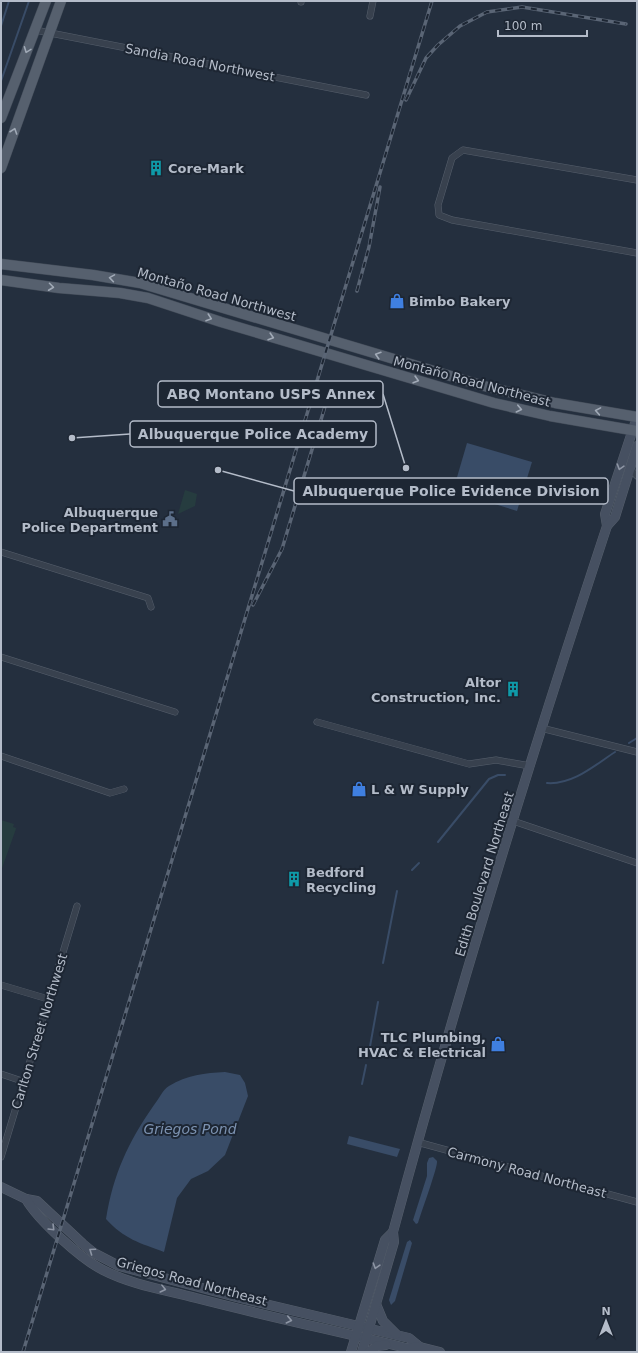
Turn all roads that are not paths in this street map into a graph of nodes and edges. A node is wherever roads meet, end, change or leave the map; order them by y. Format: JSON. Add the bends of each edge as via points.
{"nodes":[{"id":1,"x":46,"y":1,"type":"edge"},
{"id":2,"x":61,"y":1,"type":"edge"},
{"id":3,"x":373,"y":1,"type":"edge"},
{"id":4,"x":370,"y":16,"type":"dead end"},
{"id":5,"x":35,"y":30,"type":"junction"},
{"id":6,"x":49,"y":32,"type":"junction"},
{"id":7,"x":366,"y":95,"type":"dead end"},
{"id":8,"x":1,"y":118,"type":"edge"},
{"id":9,"x":1,"y":168,"type":"edge"},
{"id":10,"x":637,"y":180,"type":"edge"},
{"id":11,"x":637,"y":253,"type":"edge"},
{"id":12,"x":1,"y":264,"type":"edge"},
{"id":13,"x":1,"y":280,"type":"edge"},
{"id":14,"x":329,"y":340,"type":"joint"},
{"id":15,"x":325,"y":353,"type":"joint"},
{"id":16,"x":637,"y":417,"type":"edge"},
{"id":17,"x":635,"y":431,"type":"edge"},
{"id":18,"x":637,"y":446,"type":"edge"},
{"id":19,"x":630,"y":469,"type":"junction"},
{"id":20,"x":637,"y":476,"type":"edge"},
{"id":21,"x":607,"y":526,"type":"junction"},
{"id":22,"x":1,"y":552,"type":"edge"},
{"id":23,"x":151,"y":607,"type":"dead end"},
{"id":24,"x":1,"y":657,"type":"edge"},
{"id":25,"x":174,"y":712,"type":"dead end"},
{"id":26,"x":317,"y":722,"type":"dead end"},
{"id":27,"x":541,"y":728,"type":"junction"},
{"id":28,"x":637,"y":752,"type":"edge"},
{"id":29,"x":1,"y":756,"type":"edge"},
{"id":30,"x":530,"y":766,"type":"junction"},
{"id":31,"x":124,"y":790,"type":"dead end"},
{"id":32,"x":513,"y":821,"type":"junction"},
{"id":33,"x":637,"y":863,"type":"edge"},
{"id":34,"x":77,"y":906,"type":"dead end"},
{"id":35,"x":1,"y":985,"type":"edge"},
{"id":36,"x":48,"y":999,"type":"junction"},
{"id":37,"x":1,"y":1074,"type":"edge"},
{"id":38,"x":25,"y":1082,"type":"junction"},
{"id":39,"x":417,"y":1142,"type":"junction"},
{"id":40,"x":1,"y":1157,"type":"edge"},
{"id":41,"x":1,"y":1187,"type":"edge"},
{"id":42,"x":26,"y":1199,"type":"junction"},
{"id":43,"x":637,"y":1202,"type":"edge"},
{"id":44,"x":393,"y":1232,"type":"junction"},
{"id":45,"x":376,"y":1304,"type":"junction"},
{"id":46,"x":358,"y":1325,"type":"junction"},
{"id":47,"x":369,"y":1328,"type":"junction"},
{"id":48,"x":397,"y":1335,"type":"junction"},
{"id":49,"x":355,"y":1336,"type":"junction"},
{"id":50,"x":366,"y":1339,"type":"junction"},
{"id":51,"x":388,"y":1344,"type":"junction"},
{"id":52,"x":420,"y":1347,"type":"junction"},
{"id":53,"x":351,"y":1352,"type":"edge"},
{"id":54,"x":362,"y":1352,"type":"edge"},
{"id":55,"x":369,"y":1352,"type":"edge"},
{"id":56,"x":440,"y":1352,"type":"edge"}],
"edges":[{"from":1,"to":5,"type":"main road"},
{"from":2,"to":6,"type":"main road"},
{"from":3,"to":4,"type":"street"},
{"from":5,"to":6,"type":"street","name":"Sandia Road Northwest"},
{"from":5,"to":8,"type":"main road","one_way":true},
{"from":6,"to":7,"type":"street","name":"Sandia Road Northwest"},
{"from":9,"to":6,"type":"main road","one_way":true},
{"from":10,"to":11,"type":"street","via":[[463,150],[452,158],[438,205],[439,215],[452,220]]},
{"from":14,"to":12,"type":"main road","name":"Montaño Road Northwest","one_way":true,"via":[[140,284],[93,275]]},
{"from":13,"to":15,"type":"main road","name":"Montaño Road Northwest","one_way":true,"via":[[116,292],[148,298]]},
{"from":16,"to":14,"type":"main road","name":"Montaño Road Northeast","one_way":true,"via":[[555,403],[495,389]]},
{"from":15,"to":17,"type":"main road","name":"Montaño Road Northeast","one_way":true,"via":[[494,403]]},
{"from":16,"to":17,"type":"street","name":"Edith Boulevard Northeast"},
{"from":17,"to":21,"type":"street","name":"Edith Boulevard Northeast","one_way":true,"via":[[605,514]]},
{"from":18,"to":19,"type":"street","name":"Edith Boulevard Northeast"},
{"from":19,"to":20,"type":"street"},
{"from":19,"to":21,"type":"street","name":"Edith Boulevard Northeast","via":[[615,517]]},
{"from":21,"to":27,"type":"street","name":"Edith Boulevard Northeast"},
{"from":22,"to":23,"type":"street","via":[[148,598]]},
{"from":24,"to":25,"type":"street"},
{"from":26,"to":30,"type":"street","via":[[469,764],[496,760]]},
{"from":27,"to":28,"type":"street"},
{"from":27,"to":30,"type":"street","name":"Edith Boulevard Northeast"},
{"from":29,"to":31,"type":"street","via":[[110,793]]},
{"from":30,"to":32,"type":"street","name":"Edith Boulevard Northeast"},
{"from":32,"to":33,"type":"street"},
{"from":32,"to":39,"type":"street","name":"Edith Boulevard Northeast"},
{"from":34,"to":36,"type":"street","name":"Carlton Street Northwest"},
{"from":35,"to":36,"type":"street"},
{"from":36,"to":38,"type":"street","name":"Carlton Street Northwest"},
{"from":37,"to":38,"type":"street"},
{"from":38,"to":40,"type":"street","name":"Carlton Street Northwest"},
{"from":39,"to":43,"type":"street","name":"Carmony Road Northeast"},
{"from":39,"to":44,"type":"street","name":"Edith Boulevard Northeast"},
{"from":41,"to":42,"type":"street","name":"Griegos Road Northeast"},
{"from":46,"to":42,"type":"street","name":"Griegos Road Northeast","one_way":true,"via":[[125,1268],[94,1253],[37,1201]]},
{"from":42,"to":49,"type":"street","name":"Griegos Road Northeast","one_way":true,"via":[[32,1210],[86,1260],[116,1276]]},
{"from":44,"to":45,"type":"street","name":"Edith Boulevard Northeast","via":[[394,1242]]},
{"from":44,"to":46,"type":"street","name":"Edith Boulevard Northeast","one_way":true,"via":[[385,1240]]},
{"from":45,"to":47,"type":"street","name":"Edith Boulevard Northeast"},
{"from":45,"to":48,"type":"street","via":[[383,1321]]},
{"from":46,"to":47,"type":"street","name":"Griegos Road Northeast"},
{"from":46,"to":49,"type":"street","name":"Edith Boulevard Northeast"},
{"from":47,"to":48,"type":"street","name":"Griegos Road Northeast"},
{"from":47,"to":50,"type":"street","name":"Edith Boulevard Northeast"},
{"from":48,"to":52,"type":"street","via":[[409,1338]]},
{"from":49,"to":50,"type":"street","name":"Griegos Road Northeast"},
{"from":49,"to":53,"type":"street","name":"Edith Boulevard Northeast"},
{"from":50,"to":51,"type":"street","name":"Griegos Road Northeast"},
{"from":50,"to":54,"type":"street","name":"Edith Boulevard Northeast"},
{"from":51,"to":52,"type":"street","name":"Griegos Road Northeast","via":[[406,1348]]},
{"from":51,"to":55,"type":"street","via":[[377,1346]]},
{"from":52,"to":56,"type":"street"}]}
